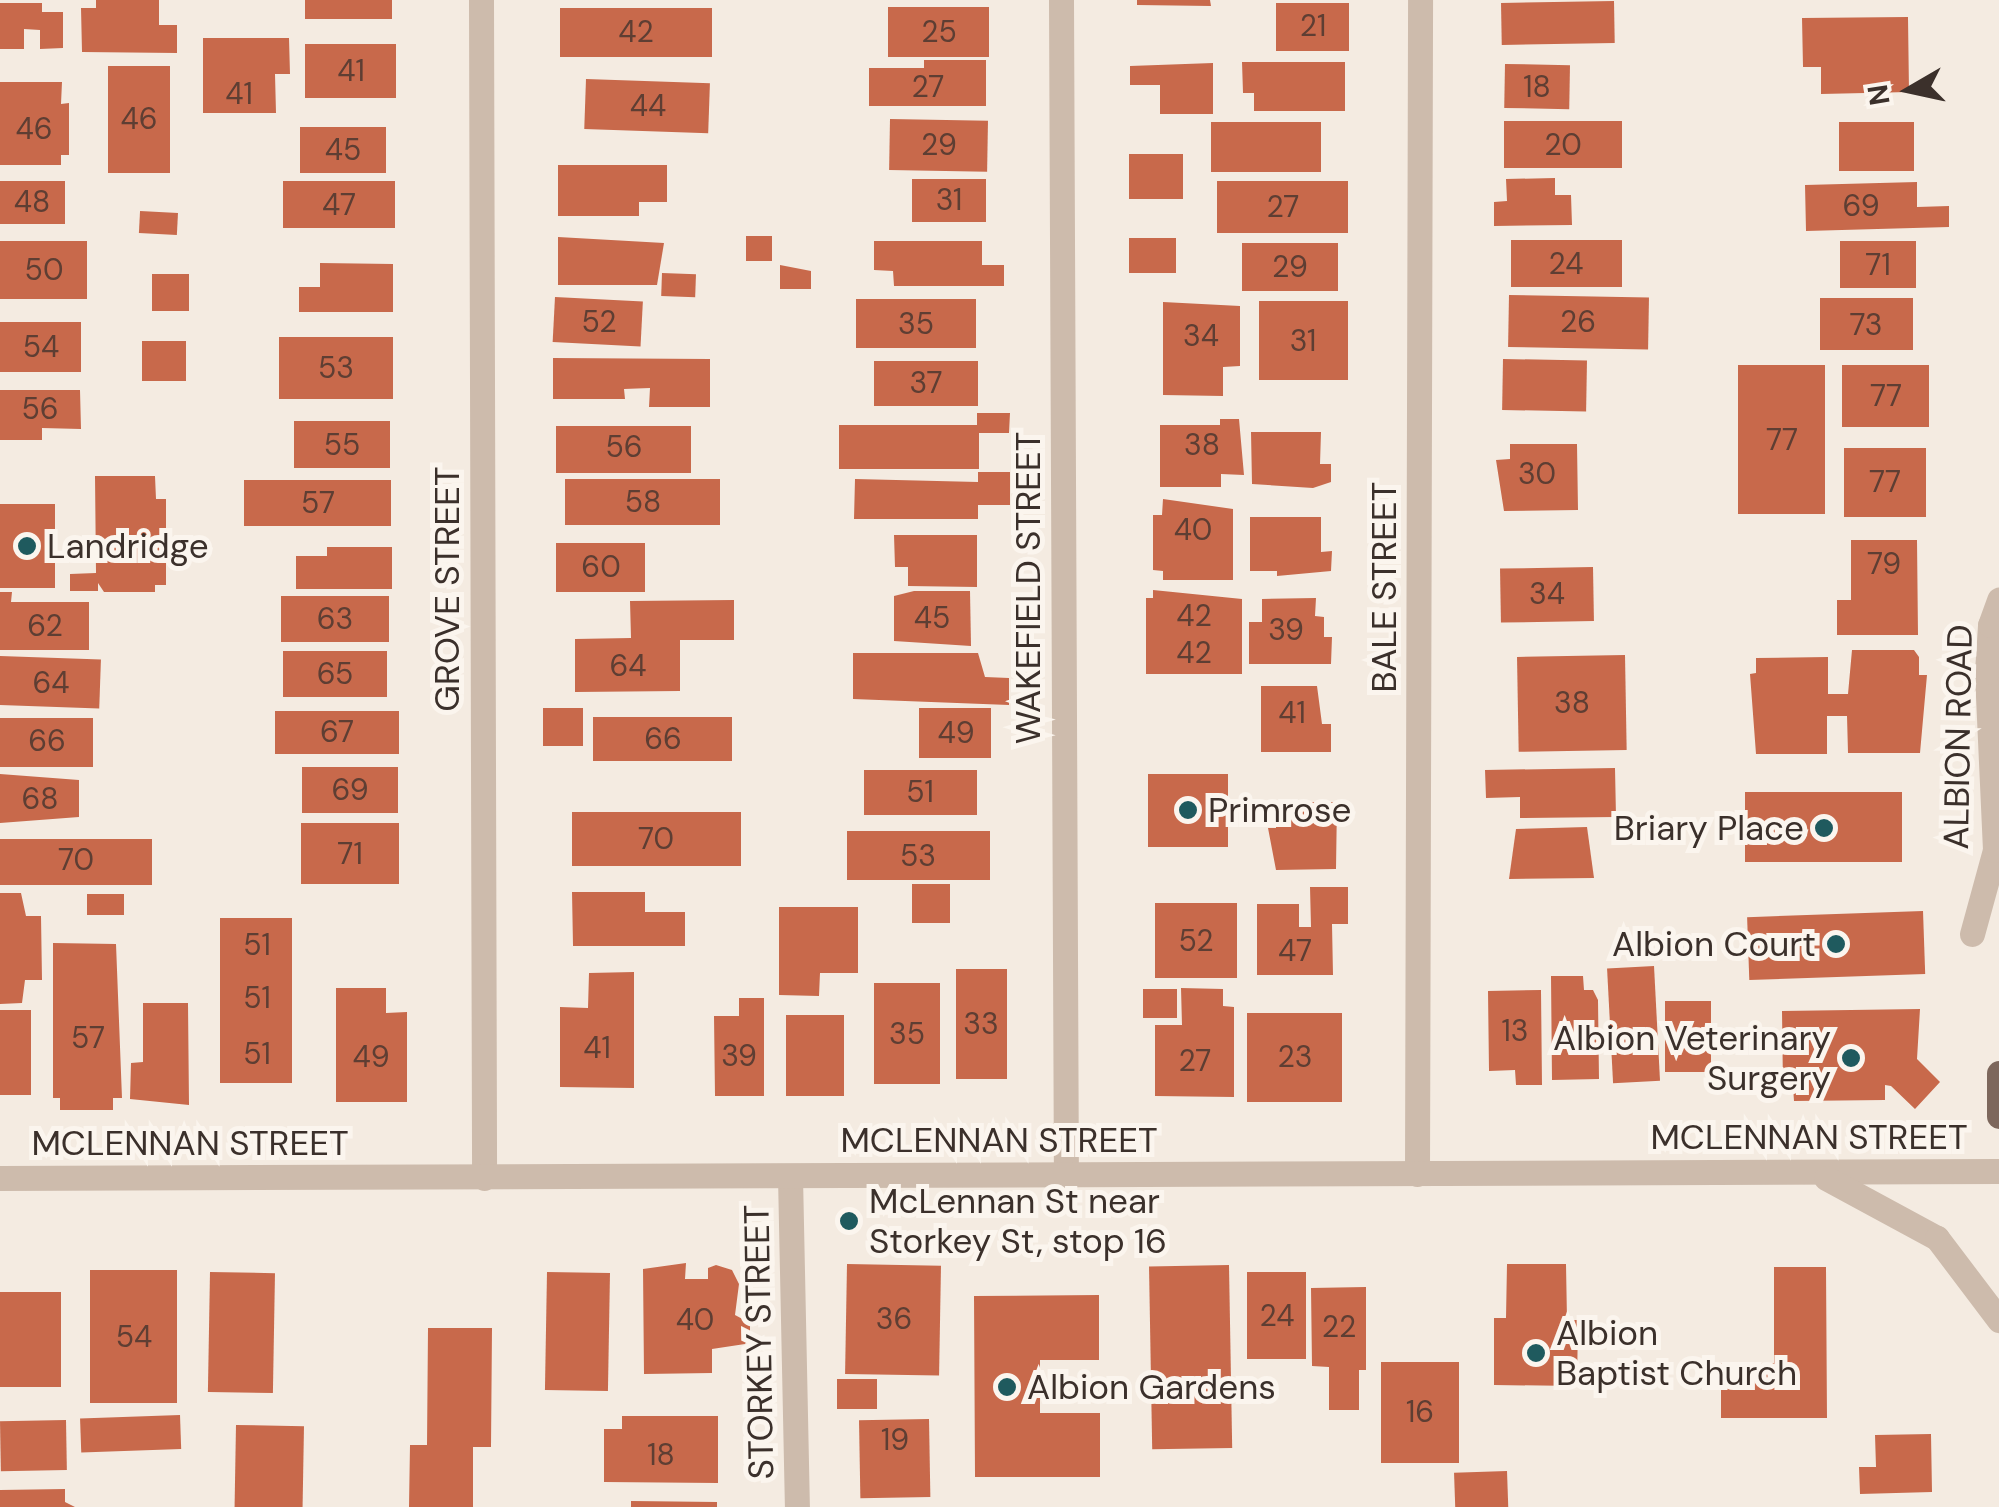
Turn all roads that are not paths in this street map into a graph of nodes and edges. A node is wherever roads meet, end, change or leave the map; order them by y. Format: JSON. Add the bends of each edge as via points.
{"nodes":[{"id":1,"x":480,"y":0,"type":"edge"},
{"id":2,"x":1061,"y":0,"type":"edge"},
{"id":3,"x":1420,"y":0,"type":"edge"},
{"id":4,"x":1999,"y":600,"type":"edge"},
{"id":5,"x":1972,"y":934,"type":"dead end"},
{"id":6,"x":1999,"y":1073,"type":"edge"},
{"id":7,"x":1999,"y":1116,"type":"edge"},
{"id":8,"x":1999,"y":1171,"type":"edge"},
{"id":9,"x":1417,"y":1174,"type":"junction"},
{"id":10,"x":1066,"y":1175,"type":"junction"},
{"id":11,"x":1818,"y":1175,"type":"junction"},
{"id":12,"x":790,"y":1176,"type":"junction"},
{"id":13,"x":0,"y":1178,"type":"edge"},
{"id":14,"x":484,"y":1178,"type":"junction"},
{"id":15,"x":1999,"y":1320,"type":"edge"},
{"id":16,"x":797,"y":1507,"type":"edge"}],
"edges":[{"from":1,"to":14,"type":"street","name":"GROVE STREET"},
{"from":2,"to":10,"type":"street","name":"WAKEFIELD STREET"},
{"from":3,"to":9,"type":"street","name":"BALE STREET"},
{"from":4,"to":5,"type":"street","name":"ALBION ROAD","via":[[1987,672],[1994,850]]},
{"from":6,"to":7,"type":"main road"},
{"from":8,"to":11,"type":"street","name":"MCLENNAN STREET"},
{"from":9,"to":10,"type":"street","name":"MCLENNAN STREET"},
{"from":9,"to":11,"type":"street","name":"MCLENNAN STREET"},
{"from":10,"to":12,"type":"street","name":"MCLENNAN STREET"},
{"from":11,"to":15,"type":"street","via":[[1930,1232]]},
{"from":12,"to":14,"type":"street","name":"MCLENNAN STREET"},
{"from":12,"to":16,"type":"street","name":"STORKEY STREET"},
{"from":13,"to":14,"type":"street","name":"MCLENNAN STREET"}]}
